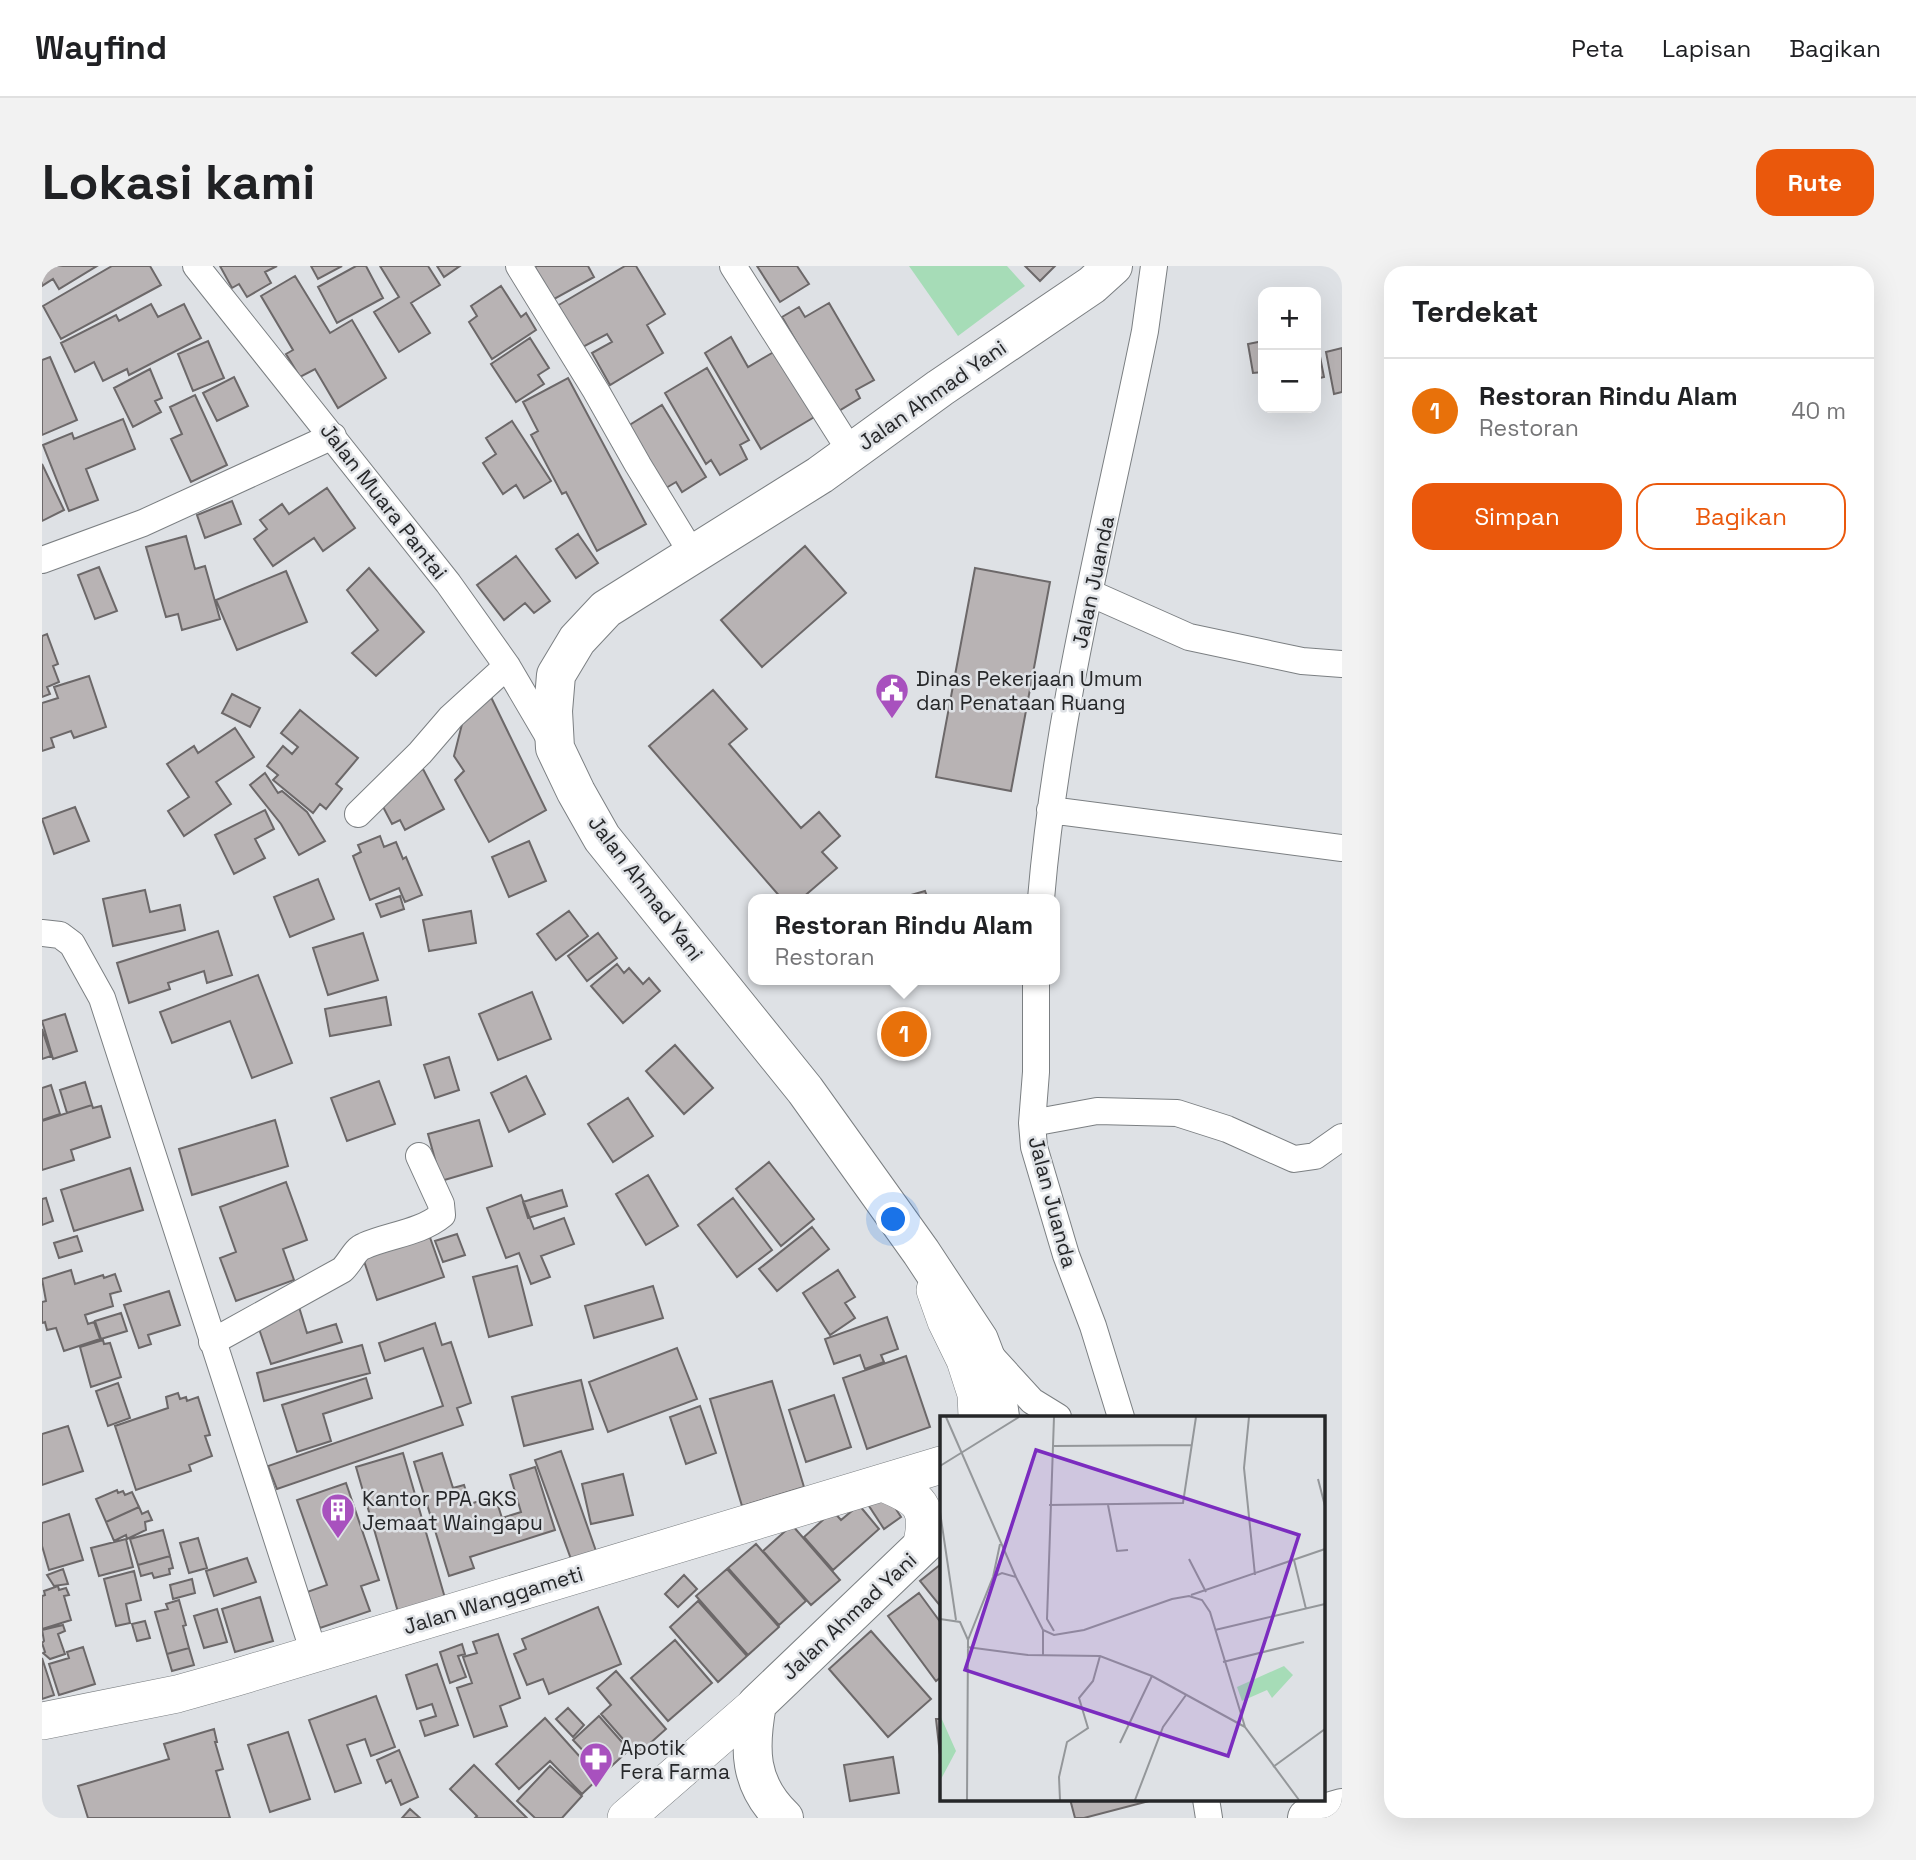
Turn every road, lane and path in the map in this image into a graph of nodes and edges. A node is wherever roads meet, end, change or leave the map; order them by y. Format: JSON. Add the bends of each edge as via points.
{"nodes":[{"id":1,"x":196,"y":266,"type":"edge"},
{"id":2,"x":519,"y":266,"type":"edge"},
{"id":3,"x":733,"y":266,"type":"edge"},
{"id":4,"x":1113,"y":266,"type":"edge"},
{"id":5,"x":1154,"y":266,"type":"edge"},
{"id":6,"x":333,"y":436,"type":"junction"},
{"id":7,"x":851,"y":452,"type":"junction"},
{"id":8,"x":693,"y":555,"type":"junction"},
{"id":9,"x":42,"y":560,"type":"edge"},
{"id":10,"x":1090,"y":593,"type":"junction"},
{"id":11,"x":1342,"y":664,"type":"edge"},
{"id":12,"x":507,"y":666,"type":"junction"},
{"id":13,"x":555,"y":748,"type":"junction"},
{"id":14,"x":1051,"y":810,"type":"junction"},
{"id":15,"x":358,"y":814,"type":"dead end"},
{"id":16,"x":1342,"y":848,"type":"edge"},
{"id":17,"x":1042,"y":894,"type":"edge"},
{"id":18,"x":42,"y":933,"type":"edge"},
{"id":19,"x":1036,"y":985,"type":"edge"},
{"id":20,"x":1032,"y":1123,"type":"junction"},
{"id":21,"x":1342,"y":1137,"type":"edge"},
{"id":22,"x":419,"y":1156,"type":"dead end"},
{"id":23,"x":921,"y":1252,"type":"junction"},
{"id":24,"x":979,"y":1340,"type":"junction"},
{"id":25,"x":212,"y":1342,"type":"junction"},
{"id":26,"x":977,"y":1416,"type":"edge"},
{"id":27,"x":1000,"y":1416,"type":"edge"},
{"id":28,"x":1056,"y":1416,"type":"edge"},
{"id":29,"x":1121,"y":1416,"type":"edge"},
{"id":30,"x":940,"y":1465,"type":"edge"},
{"id":31,"x":883,"y":1483,"type":"junction"},
{"id":32,"x":931,"y":1537,"type":"edge"},
{"id":33,"x":314,"y":1653,"type":"junction"},
{"id":34,"x":757,"y":1704,"type":"junction"},
{"id":35,"x":42,"y":1721,"type":"edge"},
{"id":36,"x":1206,"y":1800,"type":"edge"},
{"id":37,"x":1342,"y":1808,"type":"edge"},
{"id":38,"x":626,"y":1818,"type":"edge"},
{"id":39,"x":784,"y":1818,"type":"edge"},
{"id":40,"x":1209,"y":1818,"type":"edge"},
{"id":41,"x":1307,"y":1818,"type":"edge"}],
"edges":[{"from":1,"to":6,"type":"street","name":"Jalan Muara Pantai"},
{"from":2,"to":8,"type":"street"},
{"from":3,"to":7,"type":"street"},
{"from":4,"to":7,"type":"highway","name":"Jalan Ahmad Yani"},
{"from":5,"to":10,"type":"street","name":"Jalan Juanda","via":[[1145,331]]},
{"from":6,"to":9,"type":"street","via":[[143,523]]},
{"from":6,"to":12,"type":"street","name":"Jalan Muara Pantai"},
{"from":7,"to":8,"type":"highway","name":"Jalan Ahmad Yani"},
{"from":8,"to":13,"type":"highway","name":"Jalan Ahmad Yani","via":[[606,609],[577,640],[556,675]]},
{"from":10,"to":11,"type":"street","via":[[1189,637],[1302,661]]},
{"from":10,"to":14,"type":"street","name":"Jalan Juanda"},
{"from":12,"to":13,"type":"street","name":"Jalan Muara Pantai"},
{"from":12,"to":15,"type":"street"},
{"from":13,"to":23,"type":"highway","name":"Jalan Ahmad Yani","via":[[601,838],[805,1090]]},
{"from":14,"to":16,"type":"street"},
{"from":14,"to":17,"type":"street","name":"Jalan Juanda"},
{"from":18,"to":25,"type":"street","via":[[60,935],[72,944],[102,998]]},
{"from":19,"to":20,"type":"street","name":"Jalan Juanda"},
{"from":20,"to":21,"type":"street","via":[[1097,1111],[1177,1112],[1293,1159],[1315,1156]]},
{"from":20,"to":29,"type":"street","name":"Jalan Juanda","via":[[1052,1211]]},
{"from":22,"to":25,"type":"street","via":[[442,1215],[424,1226],[360,1247],[342,1270]]},
{"from":23,"to":24,"type":"highway","name":"Jalan Ahmad Yani"},
{"from":23,"to":26,"type":"street","via":[[973,1383]]},
{"from":24,"to":27,"type":"highway","name":"Jalan Ahmad Yani","via":[[995,1382]]},
{"from":24,"to":28,"type":"street","via":[[1032,1401]]},
{"from":25,"to":33,"type":"street"},
{"from":30,"to":31,"type":"street","name":"Jalan Wanggameti"},
{"from":31,"to":32,"type":"street","via":[[921,1504]]},
{"from":31,"to":33,"type":"street","name":"Jalan Wanggameti"},
{"from":32,"to":34,"type":"highway","name":"Jalan Ahmad Yani"},
{"from":33,"to":35,"type":"street","name":"Jalan Wanggameti","via":[[177,1694]]},
{"from":34,"to":38,"type":"street"},
{"from":34,"to":39,"type":"highway","via":[[752,1759],[767,1799]]},
{"from":36,"to":40,"type":"street"},
{"from":37,"to":41,"type":"highway"}]}
